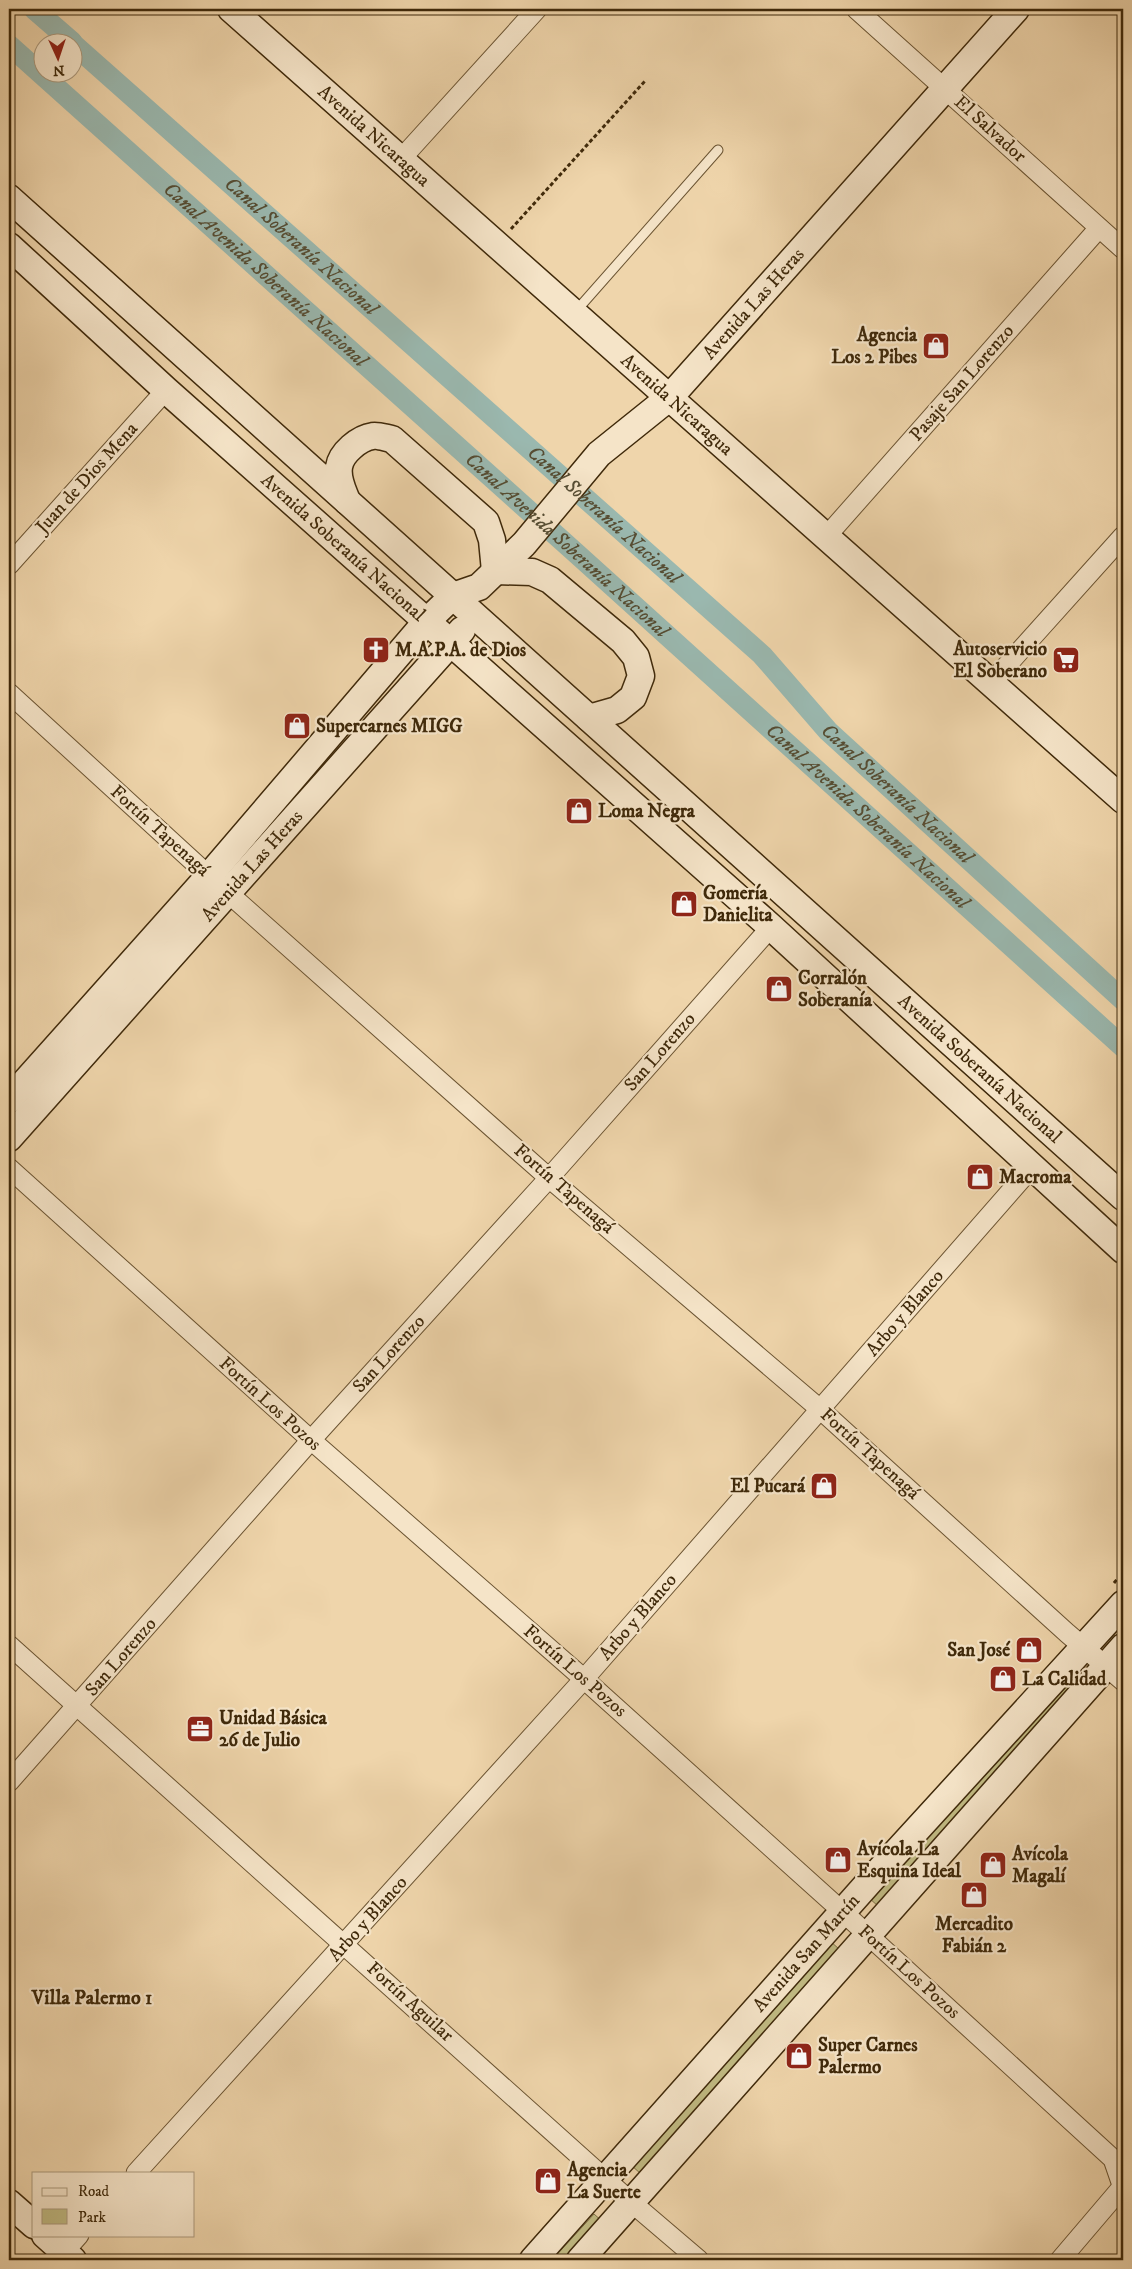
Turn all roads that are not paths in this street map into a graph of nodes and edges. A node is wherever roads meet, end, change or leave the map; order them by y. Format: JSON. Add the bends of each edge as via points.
{"nodes":[{"id":1,"x":231,"y":9,"type":"edge"},
{"id":2,"x":538,"y":9,"type":"edge"},
{"id":3,"x":856,"y":9,"type":"edge"},
{"id":4,"x":1016,"y":9,"type":"edge"},
{"id":5,"x":945,"y":88,"type":"junction"},
{"id":6,"x":718,"y":150,"type":"dead end"},
{"id":7,"x":400,"y":159,"type":"junction"},
{"id":8,"x":9,"y":198,"type":"edge"},
{"id":9,"x":1099,"y":228,"type":"junction"},
{"id":10,"x":9,"y":246,"type":"edge"},
{"id":11,"x":1123,"y":249,"type":"edge"},
{"id":12,"x":574,"y":313,"type":"junction"},
{"id":13,"x":120,"y":347,"type":"junction"},
{"id":14,"x":166,"y":390,"type":"junction"},
{"id":15,"x":670,"y":397,"type":"junction"},
{"id":16,"x":347,"y":501,"type":"junction"},
{"id":17,"x":1123,"y":536,"type":"edge"},
{"id":18,"x":825,"y":538,"type":"junction"},
{"id":19,"x":9,"y":565,"type":"edge"},
{"id":20,"x":487,"y":579,"type":"junction"},
{"id":21,"x":453,"y":596,"type":"junction"},
{"id":22,"x":475,"y":616,"type":"junction"},
{"id":23,"x":427,"y":621,"type":"junction"},
{"id":24,"x":450,"y":643,"type":"junction"},
{"id":25,"x":991,"y":683,"type":"junction"},
{"id":26,"x":9,"y":692,"type":"edge"},
{"id":27,"x":589,"y":718,"type":"junction"},
{"id":28,"x":1123,"y":800,"type":"edge"},
{"id":29,"x":218,"y":883,"type":"junction"},
{"id":30,"x":770,"y":927,"type":"junction"},
{"id":31,"x":799,"y":953,"type":"junction"},
{"id":32,"x":973,"y":1062,"type":"junction"},
{"id":33,"x":9,"y":1100,"type":"edge"},
{"id":34,"x":9,"y":1138,"type":"edge"},
{"id":35,"x":9,"y":1168,"type":"edge"},
{"id":36,"x":1032,"y":1168,"type":"junction"},
{"id":37,"x":549,"y":1178,"type":"junction"},
{"id":38,"x":1123,"y":1197,"type":"edge"},
{"id":39,"x":1123,"y":1250,"type":"edge"},
{"id":40,"x":821,"y":1410,"type":"junction"},
{"id":41,"x":311,"y":1440,"type":"junction"},
{"id":42,"x":1123,"y":1604,"type":"edge"},
{"id":43,"x":9,"y":1645,"type":"edge"},
{"id":44,"x":1086,"y":1647,"type":"junction"},
{"id":45,"x":1123,"y":1647,"type":"edge"},
{"id":46,"x":1114,"y":1674,"type":"edge"},
{"id":47,"x":584,"y":1678,"type":"junction"},
{"id":48,"x":77,"y":1706,"type":"junction"},
{"id":49,"x":9,"y":1782,"type":"edge"},
{"id":50,"x":843,"y":1912,"type":"junction"},
{"id":51,"x":868,"y":1935,"type":"junction"},
{"id":52,"x":345,"y":1944,"type":"junction"},
{"id":53,"x":137,"y":2172,"type":"edge"},
{"id":54,"x":607,"y":2179,"type":"junction"},
{"id":55,"x":1123,"y":2187,"type":"edge"},
{"id":56,"x":631,"y":2202,"type":"junction"},
{"id":57,"x":9,"y":2203,"type":"edge"},
{"id":58,"x":32,"y":2223,"type":"edge"},
{"id":59,"x":533,"y":2260,"type":"edge"},
{"id":60,"x":580,"y":2260,"type":"edge"},
{"id":61,"x":699,"y":2260,"type":"edge"},
{"id":62,"x":1060,"y":2260,"type":"edge"}],
"edges":[{"from":1,"to":7,"type":"main road","name":"Avenida Nicaragua"},
{"from":2,"to":7,"type":"street"},
{"from":3,"to":5,"type":"street","name":"El Salvador"},
{"from":4,"to":5,"type":"main road","name":"Avenida Las Heras"},
{"from":5,"to":9,"type":"street","name":"El Salvador"},
{"from":5,"to":15,"type":"main road","name":"Avenida Las Heras"},
{"from":6,"to":12,"type":"lane"},
{"from":7,"to":12,"type":"main road","name":"Avenida Nicaragua"},
{"from":8,"to":13,"type":"main road"},
{"from":8,"to":16,"type":"main road","name":"Avenida Soberanía Nacional"},
{"from":9,"to":11,"type":"street","name":"El Salvador"},
{"from":9,"to":18,"type":"street","name":"Pasaje San Lorenzo"},
{"from":10,"to":13,"type":"main road","name":"Avenida Soberanía Nacional"},
{"from":12,"to":15,"type":"main road","name":"Avenida Nicaragua"},
{"from":13,"to":14,"type":"main road","name":"Avenida Soberanía Nacional"},
{"from":14,"to":19,"type":"street","name":"Juan de Dios Mena"},
{"from":14,"to":23,"type":"main road","name":"Avenida Soberanía Nacional"},
{"from":15,"to":18,"type":"main road","name":"Avenida Nicaragua"},
{"from":15,"to":20,"type":"main road","name":"Avenida Las Heras","via":[[599,454],[524,544]]},
{"from":16,"to":20,"type":"main road","via":[[339,482],[339,465],[347,452],[364,439],[374,436],[392,438],[486,522],[492,540]]},
{"from":16,"to":21,"type":"main road","name":"Avenida Soberanía Nacional"},
{"from":17,"to":25,"type":"street"},
{"from":18,"to":25,"type":"main road","name":"Avenida Nicaragua"},
{"from":20,"to":21,"type":"main road","name":"Avenida Las Heras"},
{"from":20,"to":22,"type":"main road"},
{"from":20,"to":27,"type":"main road","via":[[532,572],[550,580],[623,640],[636,657],[641,676],[633,698],[617,710]]},
{"from":21,"to":22,"type":"main road","name":"Avenida Soberanía Nacional"},
{"from":21,"to":23,"type":"main road","name":"Avenida Las Heras"},
{"from":22,"to":24,"type":"main road","name":"Avenida Las Heras"},
{"from":22,"to":27,"type":"main road","name":"Avenida Soberanía Nacional"},
{"from":23,"to":24,"type":"main road","name":"Avenida Soberanía Nacional"},
{"from":23,"to":29,"type":"main road","name":"Avenida Las Heras"},
{"from":24,"to":29,"type":"main road","name":"Avenida Las Heras"},
{"from":24,"to":30,"type":"main road","name":"Avenida Soberanía Nacional"},
{"from":25,"to":28,"type":"main road","name":"Avenida Nicaragua"},
{"from":26,"to":29,"type":"street","name":"Fortín Tapenagá"},
{"from":27,"to":32,"type":"main road","name":"Avenida Soberanía Nacional"},
{"from":29,"to":33,"type":"main road","name":"Avenida Las Heras"},
{"from":29,"to":34,"type":"main road","name":"Avenida Las Heras"},
{"from":29,"to":37,"type":"street","name":"Fortín Tapenagá"},
{"from":30,"to":31,"type":"main road","name":"Avenida Soberanía Nacional"},
{"from":30,"to":37,"type":"street","name":"San Lorenzo"},
{"from":31,"to":32,"type":"main road"},
{"from":31,"to":36,"type":"main road","name":"Avenida Soberanía Nacional"},
{"from":32,"to":38,"type":"main road","name":"Avenida Soberanía Nacional"},
{"from":35,"to":41,"type":"street","name":"Fortín Los Pozos"},
{"from":36,"to":39,"type":"main road","name":"Avenida Soberanía Nacional"},
{"from":36,"to":40,"type":"street","name":"Arbo y Blanco"},
{"from":37,"to":40,"type":"street","name":"Fortín Tapenagá"},
{"from":37,"to":41,"type":"street","name":"San Lorenzo"},
{"from":40,"to":44,"type":"street","name":"Fortín Tapenagá"},
{"from":40,"to":47,"type":"street","name":"Arbo y Blanco"},
{"from":41,"to":47,"type":"street","name":"Fortín Los Pozos"},
{"from":41,"to":48,"type":"street","name":"San Lorenzo"},
{"from":42,"to":44,"type":"main road","name":"Avenida San Martín"},
{"from":43,"to":48,"type":"street","name":"Fortín Aguilar"},
{"from":44,"to":46,"type":"street","name":"Fortín Tapenagá"},
{"from":44,"to":50,"type":"main road","name":"Avenida San Martín"},
{"from":45,"to":46,"type":"main road","name":"Avenida San Martín"},
{"from":46,"to":51,"type":"main road","name":"Avenida San Martín"},
{"from":47,"to":50,"type":"street","name":"Fortín Los Pozos"},
{"from":47,"to":52,"type":"street","name":"Arbo y Blanco"},
{"from":48,"to":49,"type":"street","name":"San Lorenzo"},
{"from":48,"to":52,"type":"street","name":"Fortín Aguilar"},
{"from":50,"to":51,"type":"street","name":"Fortín Los Pozos"},
{"from":50,"to":54,"type":"main road","name":"Avenida San Martín"},
{"from":51,"to":55,"type":"street","name":"Fortín Los Pozos","via":[[1113,2159]]},
{"from":51,"to":56,"type":"main road","name":"Avenida San Martín"},
{"from":52,"to":53,"type":"street","name":"Arbo y Blanco"},
{"from":52,"to":54,"type":"street","name":"Fortín Aguilar"},
{"from":54,"to":56,"type":"street","name":"Fortín Aguilar"},
{"from":54,"to":59,"type":"main road","name":"Avenida San Martín"},
{"from":55,"to":62,"type":"street"},
{"from":56,"to":60,"type":"main road","name":"Avenida San Martín"},
{"from":56,"to":61,"type":"street","name":"Fortín Aguilar"},
{"from":57,"to":58,"type":"main road"}]}
